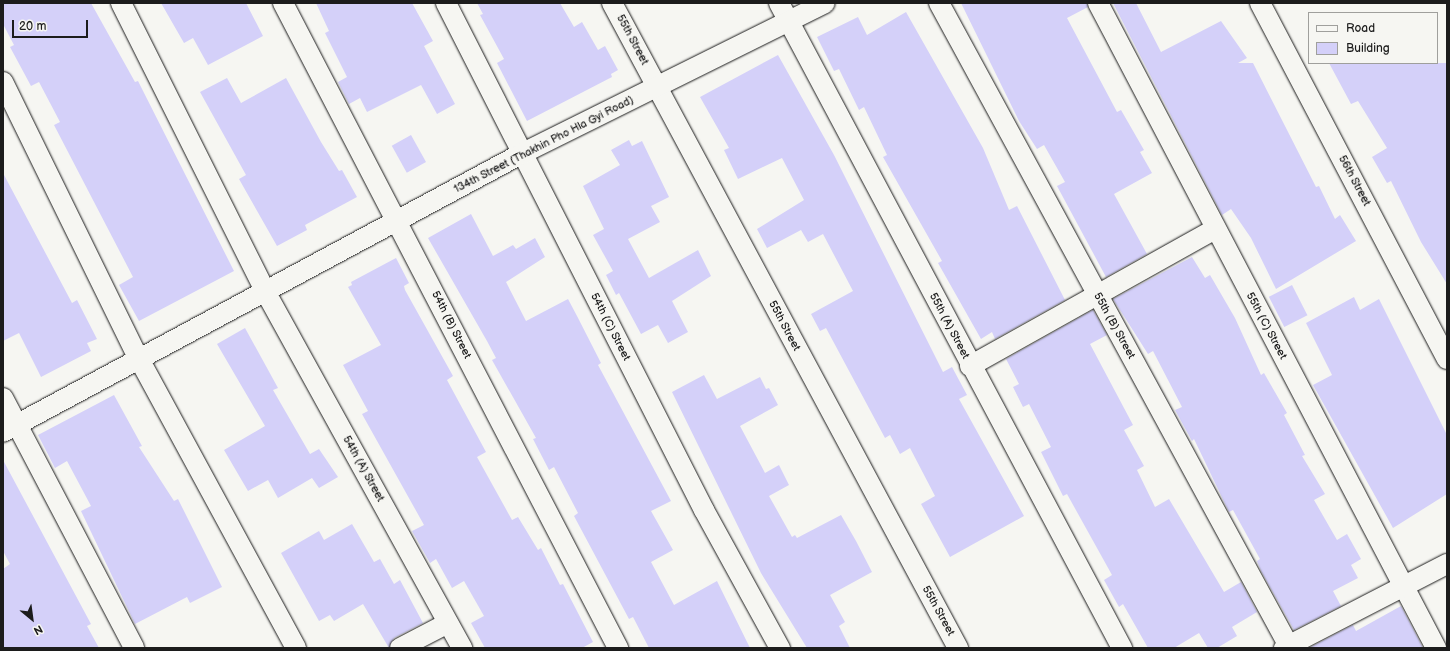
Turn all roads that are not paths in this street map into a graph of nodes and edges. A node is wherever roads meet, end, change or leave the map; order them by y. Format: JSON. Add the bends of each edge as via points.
{"nodes":[{"id":1,"x":121,"y":3,"type":"edge"},
{"id":2,"x":283,"y":3,"type":"edge"},
{"id":3,"x":446,"y":3,"type":"edge"},
{"id":4,"x":612,"y":3,"type":"edge"},
{"id":5,"x":779,"y":3,"type":"edge"},
{"id":6,"x":825,"y":3,"type":"edge"},
{"id":7,"x":939,"y":3,"type":"edge"},
{"id":8,"x":1098,"y":3,"type":"edge"},
{"id":9,"x":1260,"y":3,"type":"edge"},
{"id":10,"x":789,"y":22,"type":"junction"},
{"id":11,"x":3,"y":82,"type":"edge"},
{"id":12,"x":657,"y":87,"type":"junction"},
{"id":13,"x":521,"y":154,"type":"junction"},
{"id":14,"x":396,"y":221,"type":"junction"},
{"id":15,"x":1215,"y":229,"type":"junction"},
{"id":16,"x":265,"y":291,"type":"junction"},
{"id":17,"x":1098,"y":296,"type":"junction"},
{"id":18,"x":138,"y":357,"type":"junction"},
{"id":19,"x":1447,"y":359,"type":"edge"},
{"id":20,"x":970,"y":366,"type":"junction"},
{"id":21,"x":3,"y":398,"type":"edge"},
{"id":22,"x":10,"y":428,"type":"edge"},
{"id":23,"x":1447,"y":564,"type":"edge"},
{"id":24,"x":1404,"y":585,"type":"junction"},
{"id":25,"x":448,"y":623,"type":"junction"},
{"id":26,"x":1288,"y":647,"type":"edge"},
{"id":27,"x":134,"y":648,"type":"edge"},
{"id":28,"x":296,"y":648,"type":"edge"},
{"id":29,"x":400,"y":648,"type":"edge"},
{"id":30,"x":462,"y":648,"type":"edge"},
{"id":31,"x":618,"y":648,"type":"edge"},
{"id":32,"x":780,"y":648,"type":"edge"},
{"id":33,"x":958,"y":648,"type":"edge"},
{"id":34,"x":1122,"y":648,"type":"edge"},
{"id":35,"x":1436,"y":648,"type":"edge"}],
"edges":[{"from":1,"to":16,"type":"street","name":"54th (A) Street"},
{"from":2,"to":14,"type":"street","name":"54th (B) Street"},
{"from":3,"to":13,"type":"street","name":"54th (C) Street"},
{"from":4,"to":12,"type":"street","name":"55th Street"},
{"from":5,"to":10,"type":"street","name":"55th (A) Street"},
{"from":6,"to":10,"type":"street","name":"134th Street (Thakhin Pho Hla Gyi Road)"},
{"from":7,"to":17,"type":"street","name":"55th (B) Street"},
{"from":8,"to":15,"type":"street","name":"55th (C) Street"},
{"from":9,"to":19,"type":"street","name":"56th Street"},
{"from":10,"to":12,"type":"street","name":"134th Street (Thakhin Pho Hla Gyi Road)"},
{"from":10,"to":20,"type":"street","name":"55th (A) Street"},
{"from":11,"to":18,"type":"street"},
{"from":12,"to":13,"type":"street","name":"134th Street (Thakhin Pho Hla Gyi Road)"},
{"from":12,"to":33,"type":"street","name":"55th Street"},
{"from":13,"to":14,"type":"street","name":"134th Street (Thakhin Pho Hla Gyi Road)"},
{"from":13,"to":32,"type":"street","name":"54th (C) Street","via":[[704,510]]},
{"from":14,"to":16,"type":"street","name":"134th Street (Thakhin Pho Hla Gyi Road)"},
{"from":14,"to":31,"type":"street","name":"54th (B) Street"},
{"from":15,"to":17,"type":"street"},
{"from":15,"to":24,"type":"street","name":"55th (C) Street"},
{"from":16,"to":18,"type":"street","name":"134th Street (Thakhin Pho Hla Gyi Road)"},
{"from":16,"to":25,"type":"street","name":"54th (A) Street"},
{"from":17,"to":20,"type":"street"},
{"from":17,"to":26,"type":"street","name":"55th (B) Street"},
{"from":18,"to":22,"type":"street","name":"134th Street (Thakhin Pho Hla Gyi Road)"},
{"from":18,"to":28,"type":"street"},
{"from":20,"to":34,"type":"street","name":"55th (A) Street"},
{"from":21,"to":22,"type":"street"},
{"from":22,"to":27,"type":"street"},
{"from":23,"to":24,"type":"street"},
{"from":24,"to":26,"type":"street"},
{"from":24,"to":35,"type":"street","name":"55th (C) Street"},
{"from":25,"to":29,"type":"street"},
{"from":25,"to":30,"type":"street","name":"54th (A) Street"}]}
